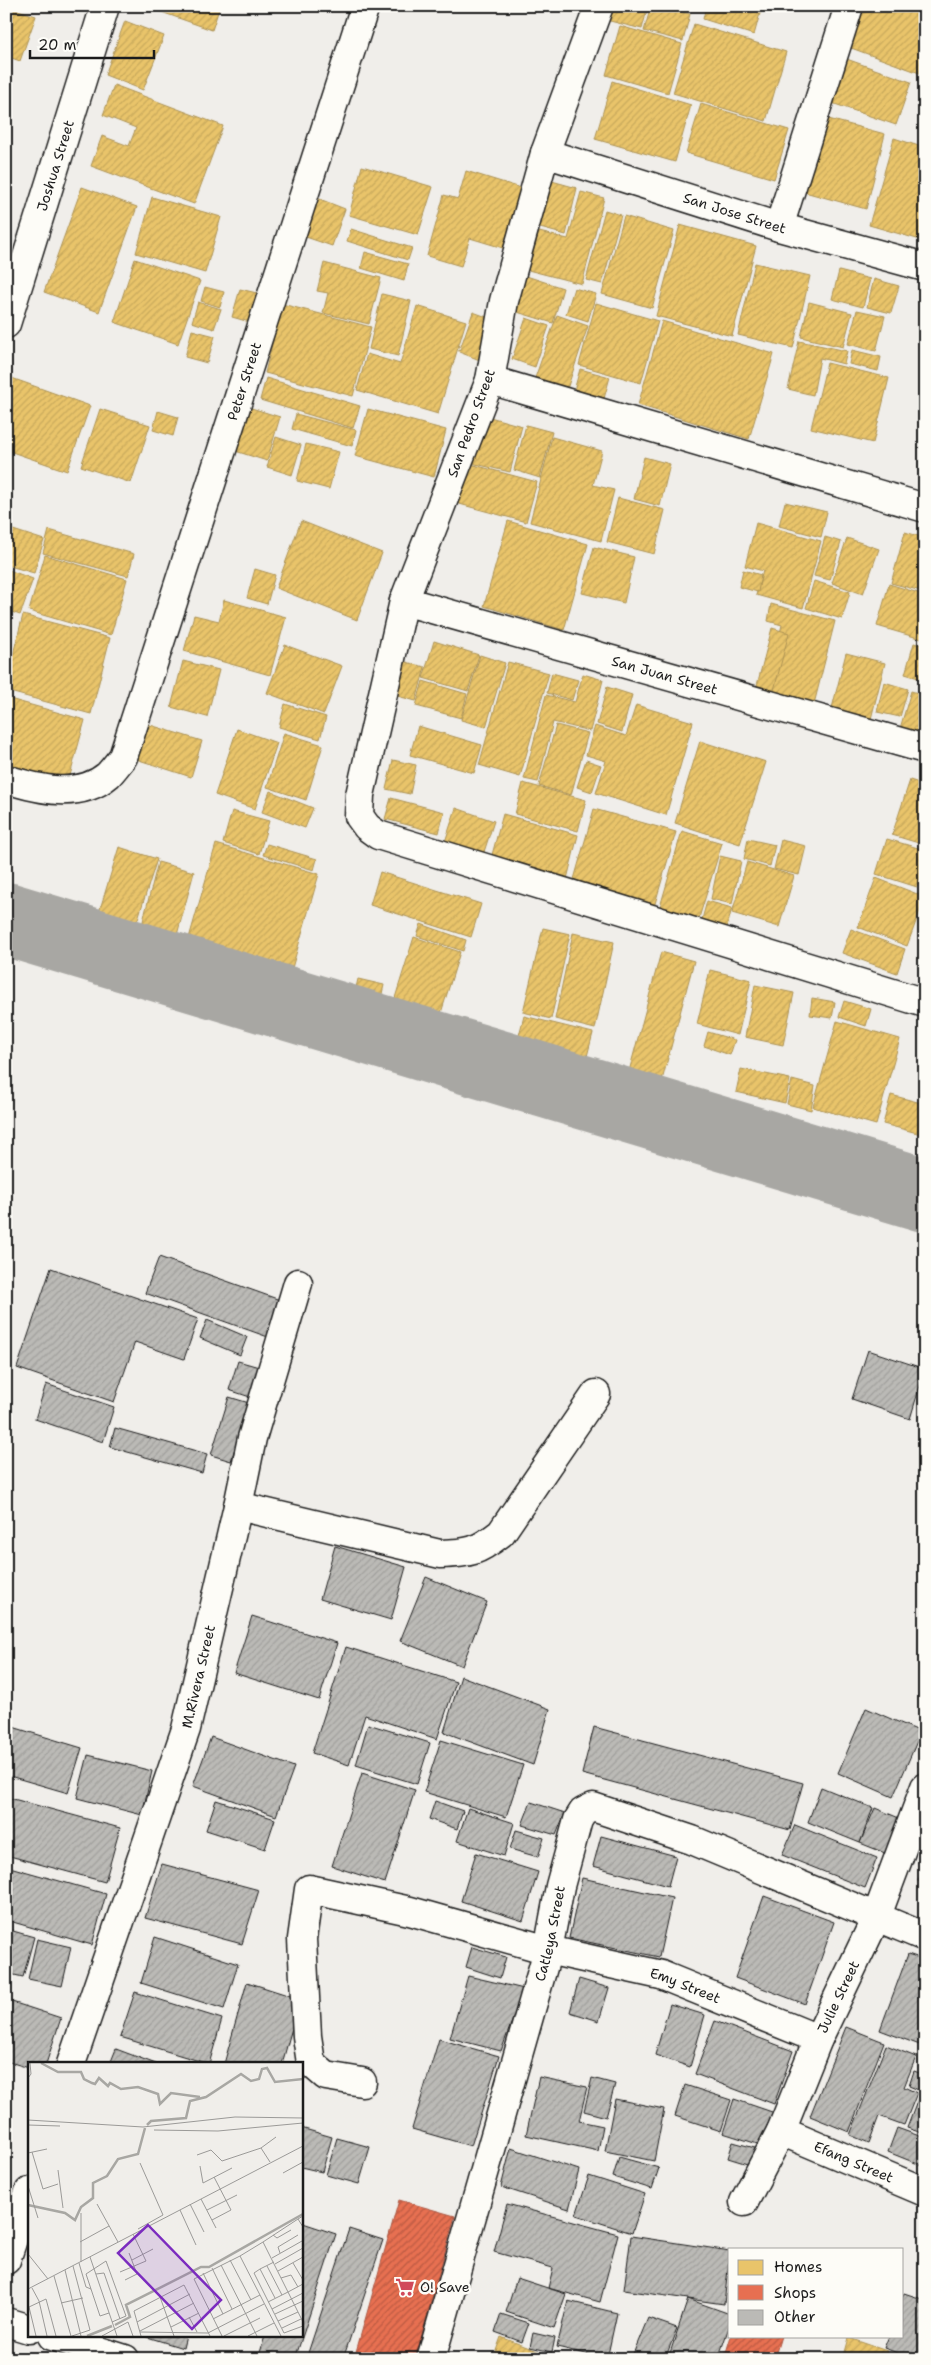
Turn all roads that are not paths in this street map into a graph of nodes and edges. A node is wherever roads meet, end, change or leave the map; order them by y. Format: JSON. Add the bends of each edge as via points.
{"nodes":[{"id":1,"x":105,"y":6,"type":"edge"},
{"id":2,"x":365,"y":6,"type":"edge"},
{"id":3,"x":599,"y":6,"type":"edge"},
{"id":4,"x":849,"y":6,"type":"edge"},
{"id":5,"x":545,"y":154,"type":"junction"},
{"id":6,"x":779,"y":227,"type":"junction"},
{"id":7,"x":925,"y":268,"type":"edge"},
{"id":8,"x":6,"y":324,"type":"edge"},
{"id":9,"x":490,"y":380,"type":"junction"},
{"id":10,"x":925,"y":508,"type":"edge"},
{"id":11,"x":404,"y":601,"type":"junction"},
{"id":12,"x":925,"y":749,"type":"edge"},
{"id":13,"x":6,"y":779,"type":"edge"},
{"id":14,"x":925,"y":1003,"type":"edge"},
{"id":15,"x":298,"y":1283,"type":"dead end"},
{"id":16,"x":596,"y":1394,"type":"dead end"},
{"id":17,"x":238,"y":1506,"type":"junction"},
{"id":18,"x":925,"y":1787,"type":"edge"},
{"id":19,"x":876,"y":1918,"type":"junction"},
{"id":20,"x":925,"y":1938,"type":"edge"},
{"id":21,"x":548,"y":1950,"type":"junction"},
{"id":22,"x":818,"y":2039,"type":"junction"},
{"id":23,"x":72,"y":2062,"type":"edge"},
{"id":24,"x":362,"y":2082,"type":"dead end"},
{"id":25,"x":781,"y":2131,"type":"junction"},
{"id":26,"x":925,"y":2192,"type":"edge"},
{"id":27,"x":28,"y":2195,"type":"edge"},
{"id":28,"x":744,"y":2202,"type":"dead end"},
{"id":29,"x":6,"y":2260,"type":"edge"},
{"id":30,"x":6,"y":2322,"type":"edge"},
{"id":31,"x":28,"y":2329,"type":"edge"},
{"id":32,"x":58,"y":2338,"type":"edge"},
{"id":33,"x":125,"y":2359,"type":"edge"},
{"id":34,"x":431,"y":2359,"type":"edge"}],
"edges":[{"from":1,"to":8,"type":"street","name":"Joshua Street"},
{"from":2,"to":13,"type":"street","name":"Peter Street","via":[[123,757],[107,776],[86,787],[51,790]]},
{"from":3,"to":5,"type":"street","name":"San Pedro Street"},
{"from":4,"to":6,"type":"street"},
{"from":5,"to":6,"type":"street","name":"San Jose Street"},
{"from":5,"to":9,"type":"street","name":"San Pedro Street","via":[[504,301]]},
{"from":6,"to":7,"type":"street","name":"San Jose Street"},
{"from":9,"to":10,"type":"street"},
{"from":9,"to":11,"type":"street","name":"San Pedro Street"},
{"from":11,"to":12,"type":"street","name":"San Juan Street"},
{"from":11,"to":14,"type":"street","name":"San Pedro Street","via":[[360,795],[359,816],[378,836]]},
{"from":15,"to":17,"type":"street","name":"M.Rivera Street","via":[[252,1438]]},
{"from":16,"to":17,"type":"street","via":[[501,1533],[481,1549],[440,1554]]},
{"from":17,"to":23,"type":"street","name":"M.Rivera Street","via":[[186,1729]]},
{"from":18,"to":19,"type":"street","name":"Julie Street"},
{"from":19,"to":20,"type":"street"},
{"from":19,"to":21,"type":"street","name":"Catleya Street","via":[[692,1840],[593,1807],[583,1812],[578,1820],[560,1886]]},
{"from":19,"to":22,"type":"street","name":"Julie Street"},
{"from":21,"to":22,"type":"street","name":"Emy Street","via":[[661,1975]]},
{"from":21,"to":24,"type":"street","name":"Emy Street","via":[[410,1911],[309,1889],[302,1939],[311,2063],[326,2076]]},
{"from":21,"to":34,"type":"street","name":"Catleya Street"},
{"from":22,"to":25,"type":"street","name":"Julie Street"},
{"from":25,"to":26,"type":"street","name":"Efang Street"},
{"from":25,"to":28,"type":"street","name":"Julie Street"},
{"from":27,"to":29,"type":"street"},
{"from":30,"to":31,"type":"street"},
{"from":32,"to":33,"type":"street"}]}
